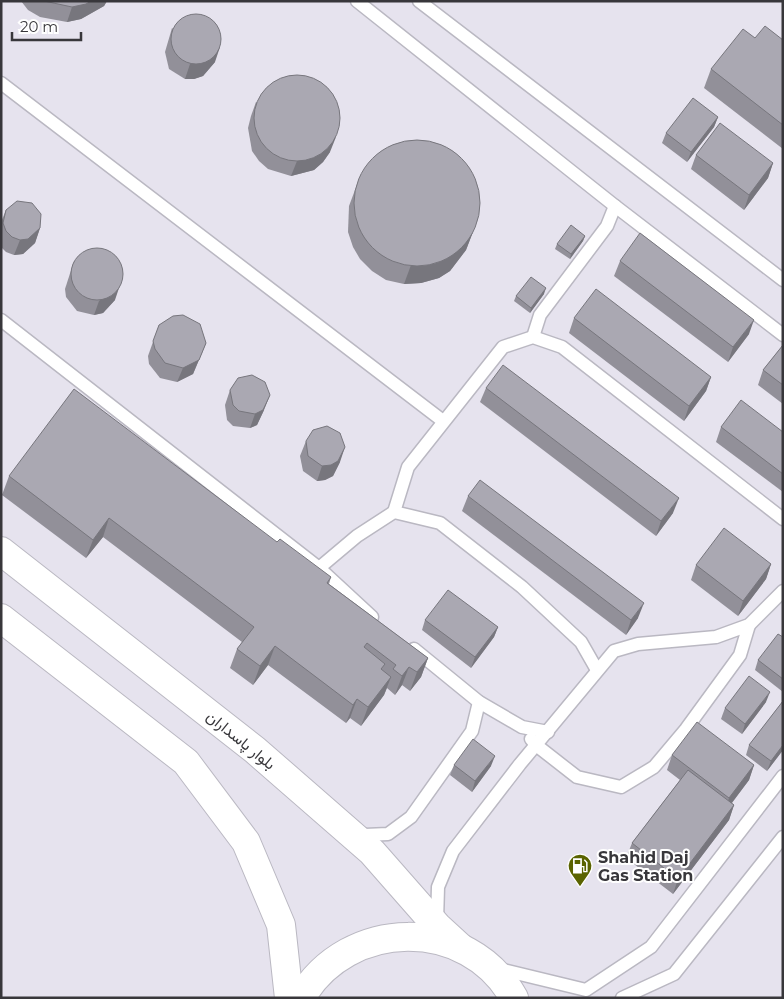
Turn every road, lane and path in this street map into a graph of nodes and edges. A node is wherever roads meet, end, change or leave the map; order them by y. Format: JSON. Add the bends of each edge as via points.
{"nodes":[{"id":1,"x":357,"y":1,"type":"edge"},
{"id":2,"x":426,"y":3,"type":"edge"},
{"id":3,"x":1,"y":83,"type":"edge"},
{"id":4,"x":615,"y":206,"type":"junction"},
{"id":5,"x":783,"y":280,"type":"edge"},
{"id":6,"x":1,"y":320,"type":"edge"},
{"id":7,"x":783,"y":335,"type":"edge"},
{"id":8,"x":533,"y":338,"type":"junction"},
{"id":9,"x":443,"y":421,"type":"junction"},
{"id":10,"x":394,"y":512,"type":"junction"},
{"id":11,"x":783,"y":519,"type":"edge"},
{"id":12,"x":1,"y":551,"type":"edge"},
{"id":13,"x":319,"y":568,"type":"junction"},
{"id":14,"x":783,"y":591,"type":"edge"},
{"id":15,"x":1,"y":618,"type":"edge"},
{"id":16,"x":749,"y":625,"type":"junction"},
{"id":17,"x":386,"y":628,"type":"edge"},
{"id":18,"x":400,"y":639,"type":"edge"},
{"id":19,"x":597,"y":670,"type":"junction"},
{"id":20,"x":479,"y":702,"type":"junction"},
{"id":21,"x":522,"y":727,"type":"junction"},
{"id":22,"x":548,"y":732,"type":"junction"},
{"id":23,"x":536,"y":745,"type":"junction"},
{"id":24,"x":783,"y":776,"type":"edge"},
{"id":25,"x":344,"y":828,"type":"junction"},
{"id":26,"x":783,"y":837,"type":"edge"},
{"id":27,"x":436,"y":926,"type":"junction"},
{"id":28,"x":462,"y":948,"type":"junction"},
{"id":29,"x":489,"y":967,"type":"junction"},
{"id":30,"x":288,"y":998,"type":"edge"},
{"id":31,"x":301,"y":998,"type":"edge"},
{"id":32,"x":514,"y":998,"type":"edge"},
{"id":33,"x":622,"y":998,"type":"edge"}],
"edges":[{"from":1,"to":4,"type":"lane"},
{"from":2,"to":5,"type":"lane"},
{"from":3,"to":9,"type":"lane"},
{"from":4,"to":7,"type":"lane"},
{"from":4,"to":8,"type":"lane","via":[[607,226],[540,316]]},
{"from":6,"to":13,"type":"lane"},
{"from":8,"to":9,"type":"lane","via":[[503,348]]},
{"from":8,"to":11,"type":"lane","via":[[562,347]]},
{"from":9,"to":10,"type":"lane","via":[[408,466]]},
{"from":10,"to":13,"type":"lane","via":[[357,536]]},
{"from":10,"to":19,"type":"lane","via":[[440,523],[522,586],[581,642]]},
{"from":12,"to":25,"type":"highway","name":"بلوار پاسداران","via":[[255,750]]},
{"from":13,"to":17,"type":"lane","via":[[364,612]]},
{"from":14,"to":16,"type":"lane"},
{"from":15,"to":30,"type":"highway","via":[[186,762],[246,842],[282,925]]},
{"from":16,"to":19,"type":"lane","via":[[716,636],[638,644],[614,651]]},
{"from":16,"to":23,"type":"lane","via":[[740,655],[686,729],[654,767],[621,787],[577,777]]},
{"from":18,"to":20,"type":"lane"},
{"from":19,"to":22,"type":"lane"},
{"from":20,"to":21,"type":"lane"},
{"from":20,"to":25,"type":"lane","via":[[472,731],[411,817],[388,834],[365,835]]},
{"from":21,"to":22,"type":"lane"},
{"from":21,"to":23,"type":"lane"},
{"from":22,"to":23,"type":"lane"},
{"from":23,"to":27,"type":"lane","via":[[453,851],[438,887]]},
{"from":24,"to":29,"type":"lane","via":[[651,948],[586,990]]},
{"from":25,"to":27,"type":"highway","name":"بلوار پاسداران","via":[[372,852]]},
{"from":26,"to":33,"type":"lane","via":[[674,974]]},
{"from":27,"to":28,"type":"highway","name":"بلوار پاسداران"},
{"from":28,"to":29,"type":"highway"},
{"from":28,"to":31,"type":"highway","via":[[422,936],[380,938],[342,953],[311,980]]},
{"from":29,"to":32,"type":"highway"}]}
